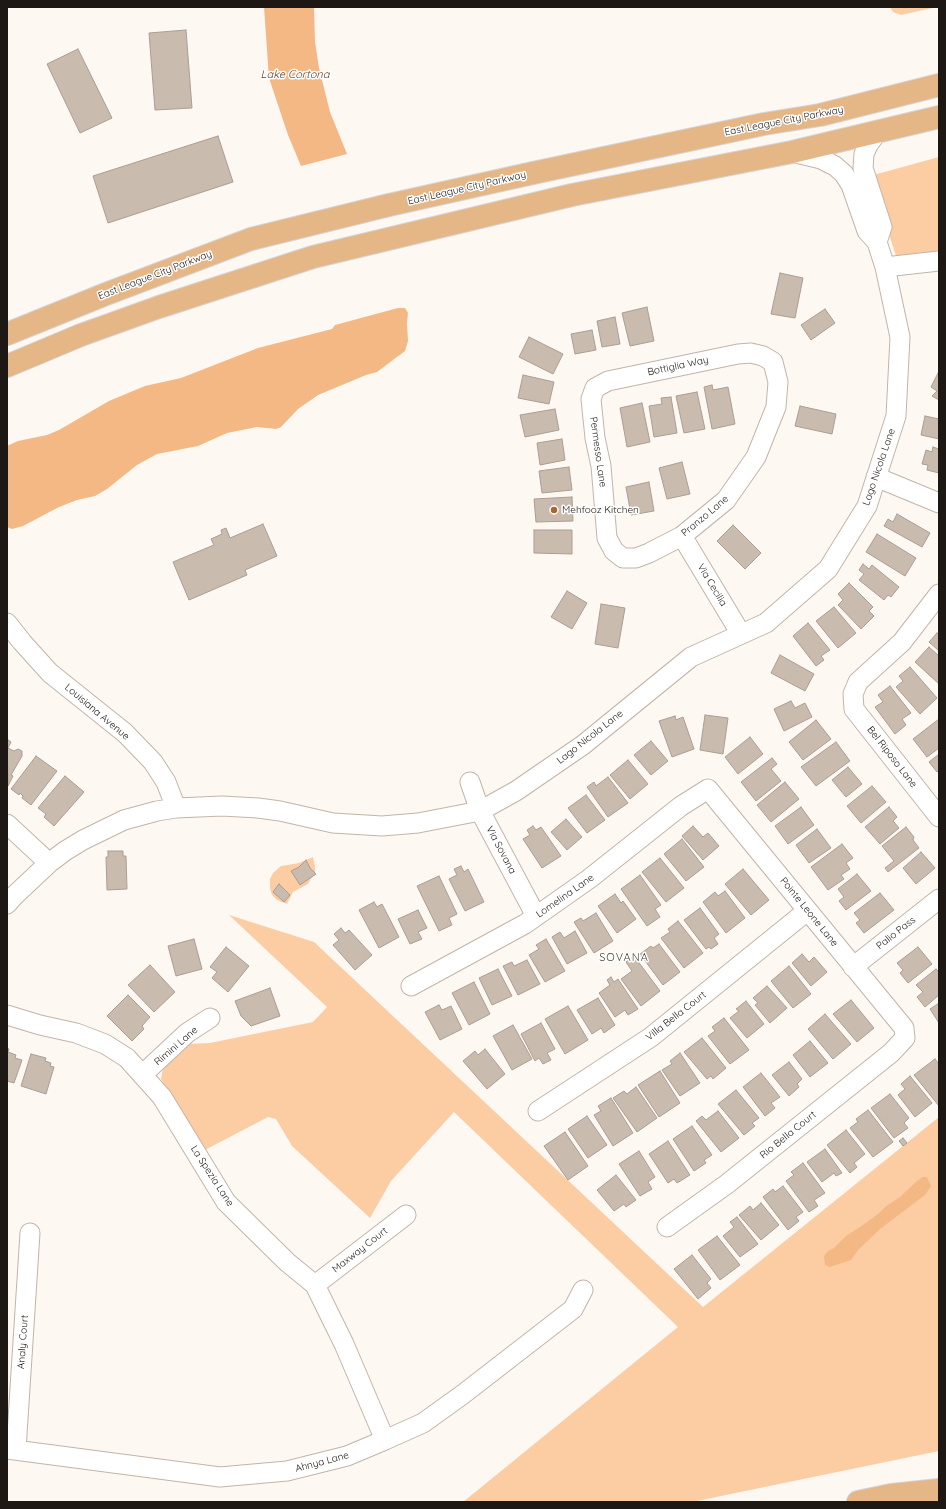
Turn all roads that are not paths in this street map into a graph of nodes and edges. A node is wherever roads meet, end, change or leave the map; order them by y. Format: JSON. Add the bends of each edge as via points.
{"nodes":[{"id":1,"x":939,"y":86,"type":"edge"},
{"id":2,"x":820,"y":115,"type":"junction"},
{"id":3,"x":939,"y":117,"type":"edge"},
{"id":4,"x":878,"y":131,"type":"junction"},
{"id":5,"x":792,"y":152,"type":"junction"},
{"id":6,"x":758,"y":159,"type":"junction"},
{"id":7,"x":877,"y":242,"type":"junction"},
{"id":8,"x":939,"y":261,"type":"edge"},
{"id":9,"x":885,"y":267,"type":"junction"},
{"id":10,"x":7,"y":334,"type":"edge"},
{"id":11,"x":773,"y":362,"type":"joint"},
{"id":12,"x":7,"y":366,"type":"edge"},
{"id":13,"x":591,"y":399,"type":"joint"},
{"id":14,"x":876,"y":477,"type":"junction"},
{"id":15,"x":939,"y":503,"type":"edge"},
{"id":16,"x":682,"y":536,"type":"junction"},
{"id":17,"x":614,"y":551,"type":"joint"},
{"id":18,"x":939,"y":594,"type":"edge"},
{"id":19,"x":7,"y":623,"type":"edge"},
{"id":20,"x":741,"y":634,"type":"junction"},
{"id":21,"x":470,"y":782,"type":"dead end"},
{"id":22,"x":708,"y":788,"type":"joint"},
{"id":23,"x":176,"y":808,"type":"junction"},
{"id":24,"x":480,"y":811,"type":"junction"},
{"id":25,"x":939,"y":817,"type":"edge"},
{"id":26,"x":7,"y":824,"type":"edge"},
{"id":27,"x":50,"y":863,"type":"junction"},
{"id":28,"x":939,"y":899,"type":"edge"},
{"id":29,"x":7,"y":904,"type":"edge"},
{"id":30,"x":807,"y":911,"type":"junction"},
{"id":31,"x":536,"y":916,"type":"junction"},
{"id":32,"x":853,"y":967,"type":"junction"},
{"id":33,"x":411,"y":986,"type":"dead end"},
{"id":34,"x":7,"y":1015,"type":"edge"},
{"id":35,"x":210,"y":1018,"type":"dead end"},
{"id":36,"x":904,"y":1038,"type":"joint"},
{"id":37,"x":142,"y":1075,"type":"junction"},
{"id":38,"x":538,"y":1111,"type":"dead end"},
{"id":39,"x":406,"y":1214,"type":"dead end"},
{"id":40,"x":667,"y":1227,"type":"dead end"},
{"id":41,"x":30,"y":1233,"type":"dead end"},
{"id":42,"x":315,"y":1285,"type":"junction"},
{"id":43,"x":583,"y":1290,"type":"dead end"},
{"id":44,"x":385,"y":1440,"type":"junction"},
{"id":45,"x":11,"y":1450,"type":"edge"},
{"id":46,"x":939,"y":1490,"type":"edge"},
{"id":47,"x":858,"y":1502,"type":"edge"}],
"edges":[{"from":1,"to":2,"type":"main road","name":"East League City Parkway"},
{"from":2,"to":6,"type":"main road","via":[[804,135],[769,146]]},
{"from":2,"to":10,"type":"main road","name":"East League City Parkway","via":[[764,124],[533,173],[251,239]]},
{"from":3,"to":4,"type":"main road"},
{"from":4,"to":5,"type":"main road"},
{"from":4,"to":7,"type":"street","name":"Lago Nicola Lane","via":[[864,154],[863,168],[882,227]]},
{"from":5,"to":6,"type":"main road"},
{"from":5,"to":7,"type":"street","name":"Lago Nicola Lane","via":[[821,159],[844,174],[851,185],[867,231]]},
{"from":6,"to":12,"type":"main road","via":[[572,195],[313,257],[159,307],[81,335]]},
{"from":7,"to":9,"type":"street","name":"Lago Nicola Lane"},
{"from":8,"to":9,"type":"street"},
{"from":9,"to":14,"type":"street","name":"Lago Nicola Lane","via":[[900,337],[896,416]]},
{"from":11,"to":13,"type":"street","name":"Bottiglia Way","via":[[751,353],[738,354],[608,381],[595,388]]},
{"from":11,"to":16,"type":"street","name":"Pranzo Lane","via":[[778,382],[776,407],[756,457],[726,500]]},
{"from":13,"to":17,"type":"street","name":"Permesso Lane","via":[[601,466],[606,538]]},
{"from":14,"to":15,"type":"street"},
{"from":14,"to":20,"type":"street","name":"Lago Nicola Lane","via":[[867,506],[828,570],[766,623]]},
{"from":16,"to":17,"type":"street","name":"Pranzo Lane","via":[[636,558],[623,558]]},
{"from":16,"to":20,"type":"street","name":"Via Cecilia"},
{"from":18,"to":25,"type":"street","name":"Bel Riposo Lane","via":[[902,642],[858,682],[853,694],[854,709]]},
{"from":19,"to":23,"type":"street","name":"Louisiana Avenue","via":[[50,673],[125,733],[153,762],[166,782]]},
{"from":20,"to":24,"type":"street","name":"Lago Nicola Lane","via":[[691,657],[583,744],[516,791]]},
{"from":21,"to":24,"type":"street","name":"Via Sovana"},
{"from":22,"to":30,"type":"street","name":"Pointe Leone Lane"},
{"from":22,"to":31,"type":"street","name":"Lomelina Lane"},
{"from":23,"to":24,"type":"street","name":"Lago Nicola Lane","via":[[258,808],[333,823],[382,826],[418,823]]},
{"from":23,"to":27,"type":"street","name":"Lago Nicola Lane","via":[[124,820],[83,840]]},
{"from":24,"to":31,"type":"street","name":"Via Sovana"},
{"from":26,"to":27,"type":"street"},
{"from":27,"to":29,"type":"street","name":"Lago Nicola Lane"},
{"from":28,"to":32,"type":"street","name":"Palio Pass"},
{"from":30,"to":32,"type":"street","name":"Pointe Leone Lane"},
{"from":30,"to":38,"type":"street","name":"Villa Bella Court","via":[[651,1037]]},
{"from":31,"to":33,"type":"street","name":"Lomelina Lane"},
{"from":32,"to":36,"type":"street","name":"Pointe Leone Lane","via":[[904,1028]]},
{"from":34,"to":37,"type":"street","name":"La Spezia Lane","via":[[76,1033],[105,1044],[127,1058]]},
{"from":35,"to":37,"type":"street","name":"Rimini Lane","via":[[187,1033]]},
{"from":36,"to":40,"type":"street","name":"Rio Bella Court","via":[[891,1053],[727,1184]]},
{"from":37,"to":42,"type":"street","name":"La Spezia Lane","via":[[162,1097],[226,1202],[287,1262]]},
{"from":39,"to":42,"type":"street","name":"Maxway Court"},
{"from":41,"to":45,"type":"street","name":"Analy Court"},
{"from":42,"to":44,"type":"street","name":"La Spezia Lane","via":[[344,1344]]},
{"from":43,"to":44,"type":"street","name":"Ahnya Lane","via":[[573,1309],[462,1395],[423,1423]]},
{"from":44,"to":45,"type":"street","name":"Ahnya Lane","via":[[347,1456],[287,1471],[220,1477]]},
{"from":46,"to":47,"type":"main road","via":[[891,1495]]}]}
